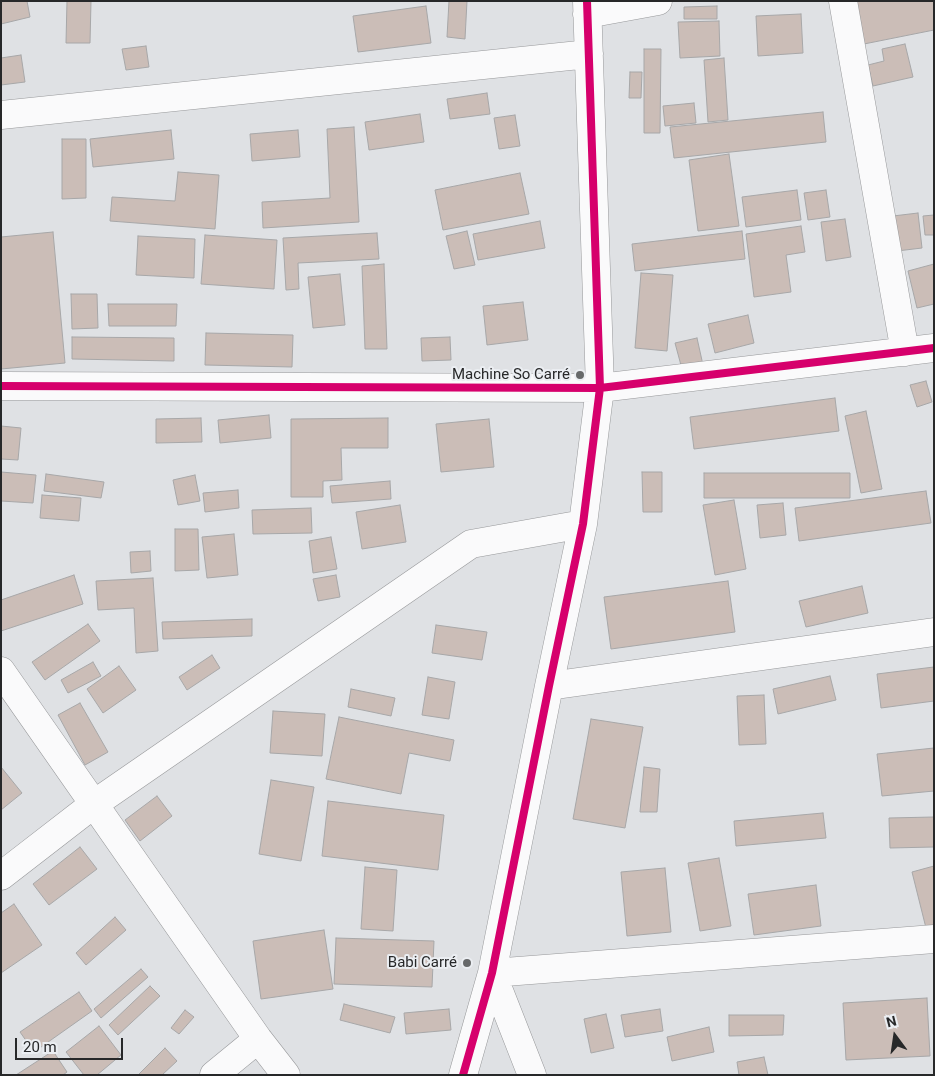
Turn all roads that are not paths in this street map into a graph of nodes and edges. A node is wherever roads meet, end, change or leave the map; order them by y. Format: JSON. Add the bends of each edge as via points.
{"nodes":[{"id":1,"x":658,"y":1,"type":"edge"},
{"id":2,"x":843,"y":1,"type":"edge"},
{"id":3,"x":587,"y":8,"type":"edge"},
{"id":4,"x":588,"y":54,"type":"junction"},
{"id":5,"x":1,"y":115,"type":"edge"},
{"id":6,"x":934,"y":348,"type":"edge"},
{"id":7,"x":905,"y":352,"type":"junction"},
{"id":8,"x":1,"y":386,"type":"edge"},
{"id":9,"x":600,"y":388,"type":"junction"},
{"id":10,"x":583,"y":524,"type":"junction"},
{"id":11,"x":934,"y":632,"type":"edge"},
{"id":12,"x":1,"y":671,"type":"edge"},
{"id":13,"x":548,"y":686,"type":"junction"},
{"id":14,"x":94,"y":804,"type":"junction"},
{"id":15,"x":1,"y":876,"type":"edge"},
{"id":16,"x":934,"y":939,"type":"edge"},
{"id":17,"x":492,"y":973,"type":"junction"},
{"id":18,"x":258,"y":1039,"type":"junction"},
{"id":19,"x":214,"y":1075,"type":"edge"},
{"id":20,"x":286,"y":1075,"type":"edge"},
{"id":21,"x":463,"y":1075,"type":"edge"},
{"id":22,"x":532,"y":1075,"type":"edge"}],
"edges":[{"from":1,"to":3,"type":"street"},
{"from":2,"to":7,"type":"street"},
{"from":3,"to":4,"type":"street"},
{"from":4,"to":5,"type":"street"},
{"from":4,"to":9,"type":"street"},
{"from":6,"to":7,"type":"street"},
{"from":7,"to":9,"type":"street"},
{"from":8,"to":9,"type":"street"},
{"from":9,"to":10,"type":"street"},
{"from":10,"to":13,"type":"street"},
{"from":10,"to":14,"type":"street","via":[[472,544]]},
{"from":11,"to":13,"type":"street"},
{"from":12,"to":14,"type":"street"},
{"from":13,"to":17,"type":"street"},
{"from":14,"to":15,"type":"street"},
{"from":14,"to":18,"type":"street"},
{"from":16,"to":17,"type":"street"},
{"from":17,"to":21,"type":"street"},
{"from":17,"to":22,"type":"street"},
{"from":18,"to":19,"type":"street"},
{"from":18,"to":20,"type":"street"}]}
